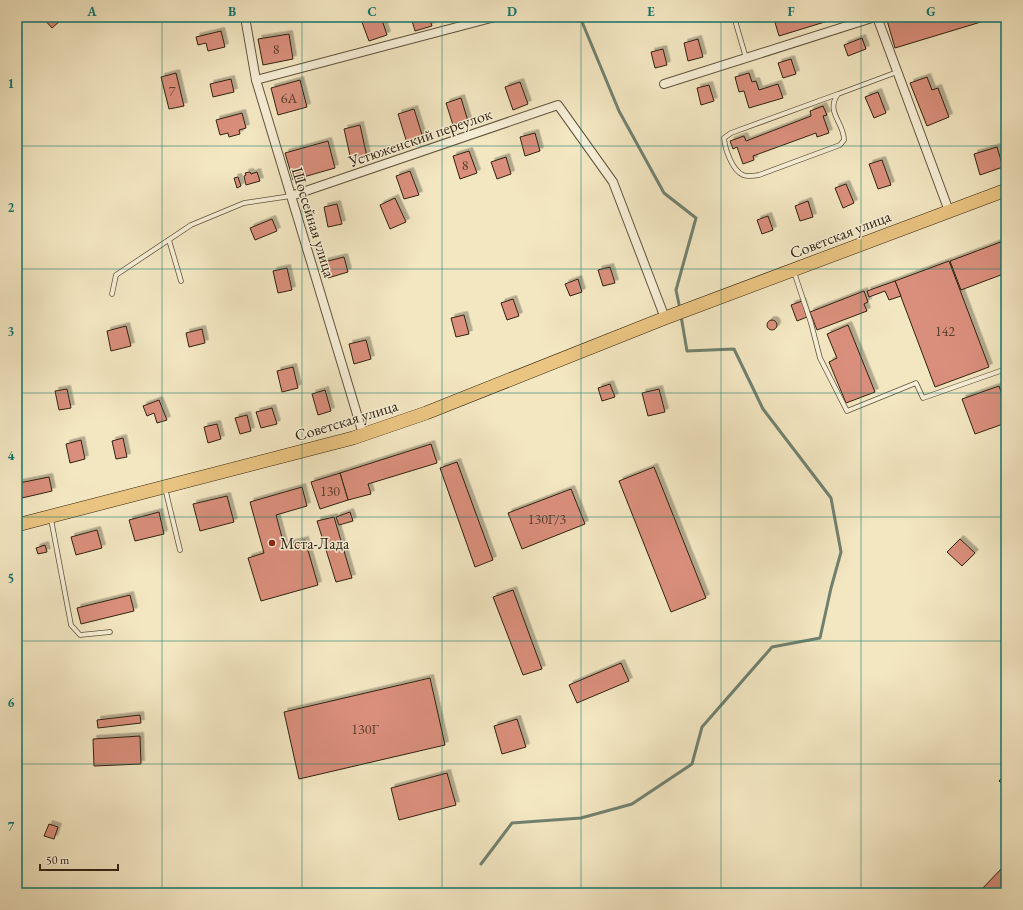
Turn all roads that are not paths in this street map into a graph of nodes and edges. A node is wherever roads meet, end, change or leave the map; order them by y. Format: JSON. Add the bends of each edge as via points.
{"nodes":[{"id":1,"x":245,"y":17,"type":"edge"},
{"id":2,"x":494,"y":17,"type":"edge"},
{"id":3,"x":734,"y":17,"type":"edge"},
{"id":4,"x":876,"y":17,"type":"edge"},
{"id":5,"x":746,"y":58,"type":"junction"},
{"id":6,"x":897,"y":72,"type":"junction"},
{"id":7,"x":256,"y":80,"type":"junction"},
{"id":8,"x":664,"y":84,"type":"dead end"},
{"id":9,"x":838,"y":94,"type":"junction"},
{"id":10,"x":1006,"y":190,"type":"edge"},
{"id":11,"x":291,"y":196,"type":"junction"},
{"id":12,"x":949,"y":211,"type":"junction"},
{"id":13,"x":168,"y":240,"type":"junction"},
{"id":14,"x":794,"y":270,"type":"junction"},
{"id":15,"x":180,"y":281,"type":"dead end"},
{"id":16,"x":112,"y":294,"type":"dead end"},
{"id":17,"x":670,"y":317,"type":"junction"},
{"id":18,"x":1006,"y":369,"type":"edge"},
{"id":19,"x":363,"y":434,"type":"junction"},
{"id":20,"x":164,"y":488,"type":"junction"},
{"id":21,"x":50,"y":516,"type":"junction"},
{"id":22,"x":17,"y":525,"type":"edge"},
{"id":23,"x":180,"y":550,"type":"dead end"},
{"id":24,"x":110,"y":632,"type":"dead end"}],
"edges":[{"from":1,"to":7,"type":"street","name":"Шоссейная улица"},
{"from":2,"to":7,"type":"street"},
{"from":3,"to":5,"type":"lane"},
{"from":4,"to":5,"type":"street"},
{"from":4,"to":6,"type":"street"},
{"from":5,"to":8,"type":"street"},
{"from":6,"to":9,"type":"lane"},
{"from":6,"to":12,"type":"street"},
{"from":7,"to":11,"type":"street","name":"Шоссейная улица"},
{"from":9,"to":9,"type":"lane","via":[[833,109],[844,135],[840,145],[759,175],[742,175],[734,167],[724,146],[724,138],[731,133]]},
{"from":10,"to":12,"type":"main road","name":"Советская улица"},
{"from":11,"to":13,"type":"lane","via":[[244,203],[191,225]]},
{"from":11,"to":17,"type":"street","name":"Устюженский переулок","via":[[558,104],[613,182]]},
{"from":11,"to":19,"type":"street","name":"Шоссейная улица"},
{"from":12,"to":14,"type":"main road","name":"Советская улица"},
{"from":13,"to":15,"type":"lane"},
{"from":13,"to":16,"type":"lane","via":[[116,275]]},
{"from":14,"to":17,"type":"main road","name":"Советская улица"},
{"from":14,"to":18,"type":"lane","via":[[820,358],[847,411],[916,383],[923,398]]},
{"from":17,"to":19,"type":"main road","name":"Советская улица","via":[[426,413]]},
{"from":19,"to":20,"type":"main road","name":"Советская улица"},
{"from":20,"to":21,"type":"main road","name":"Советская улица"},
{"from":20,"to":23,"type":"lane"},
{"from":21,"to":22,"type":"main road","name":"Советская улица"},
{"from":21,"to":24,"type":"lane","via":[[71,625],[80,635]]}]}
